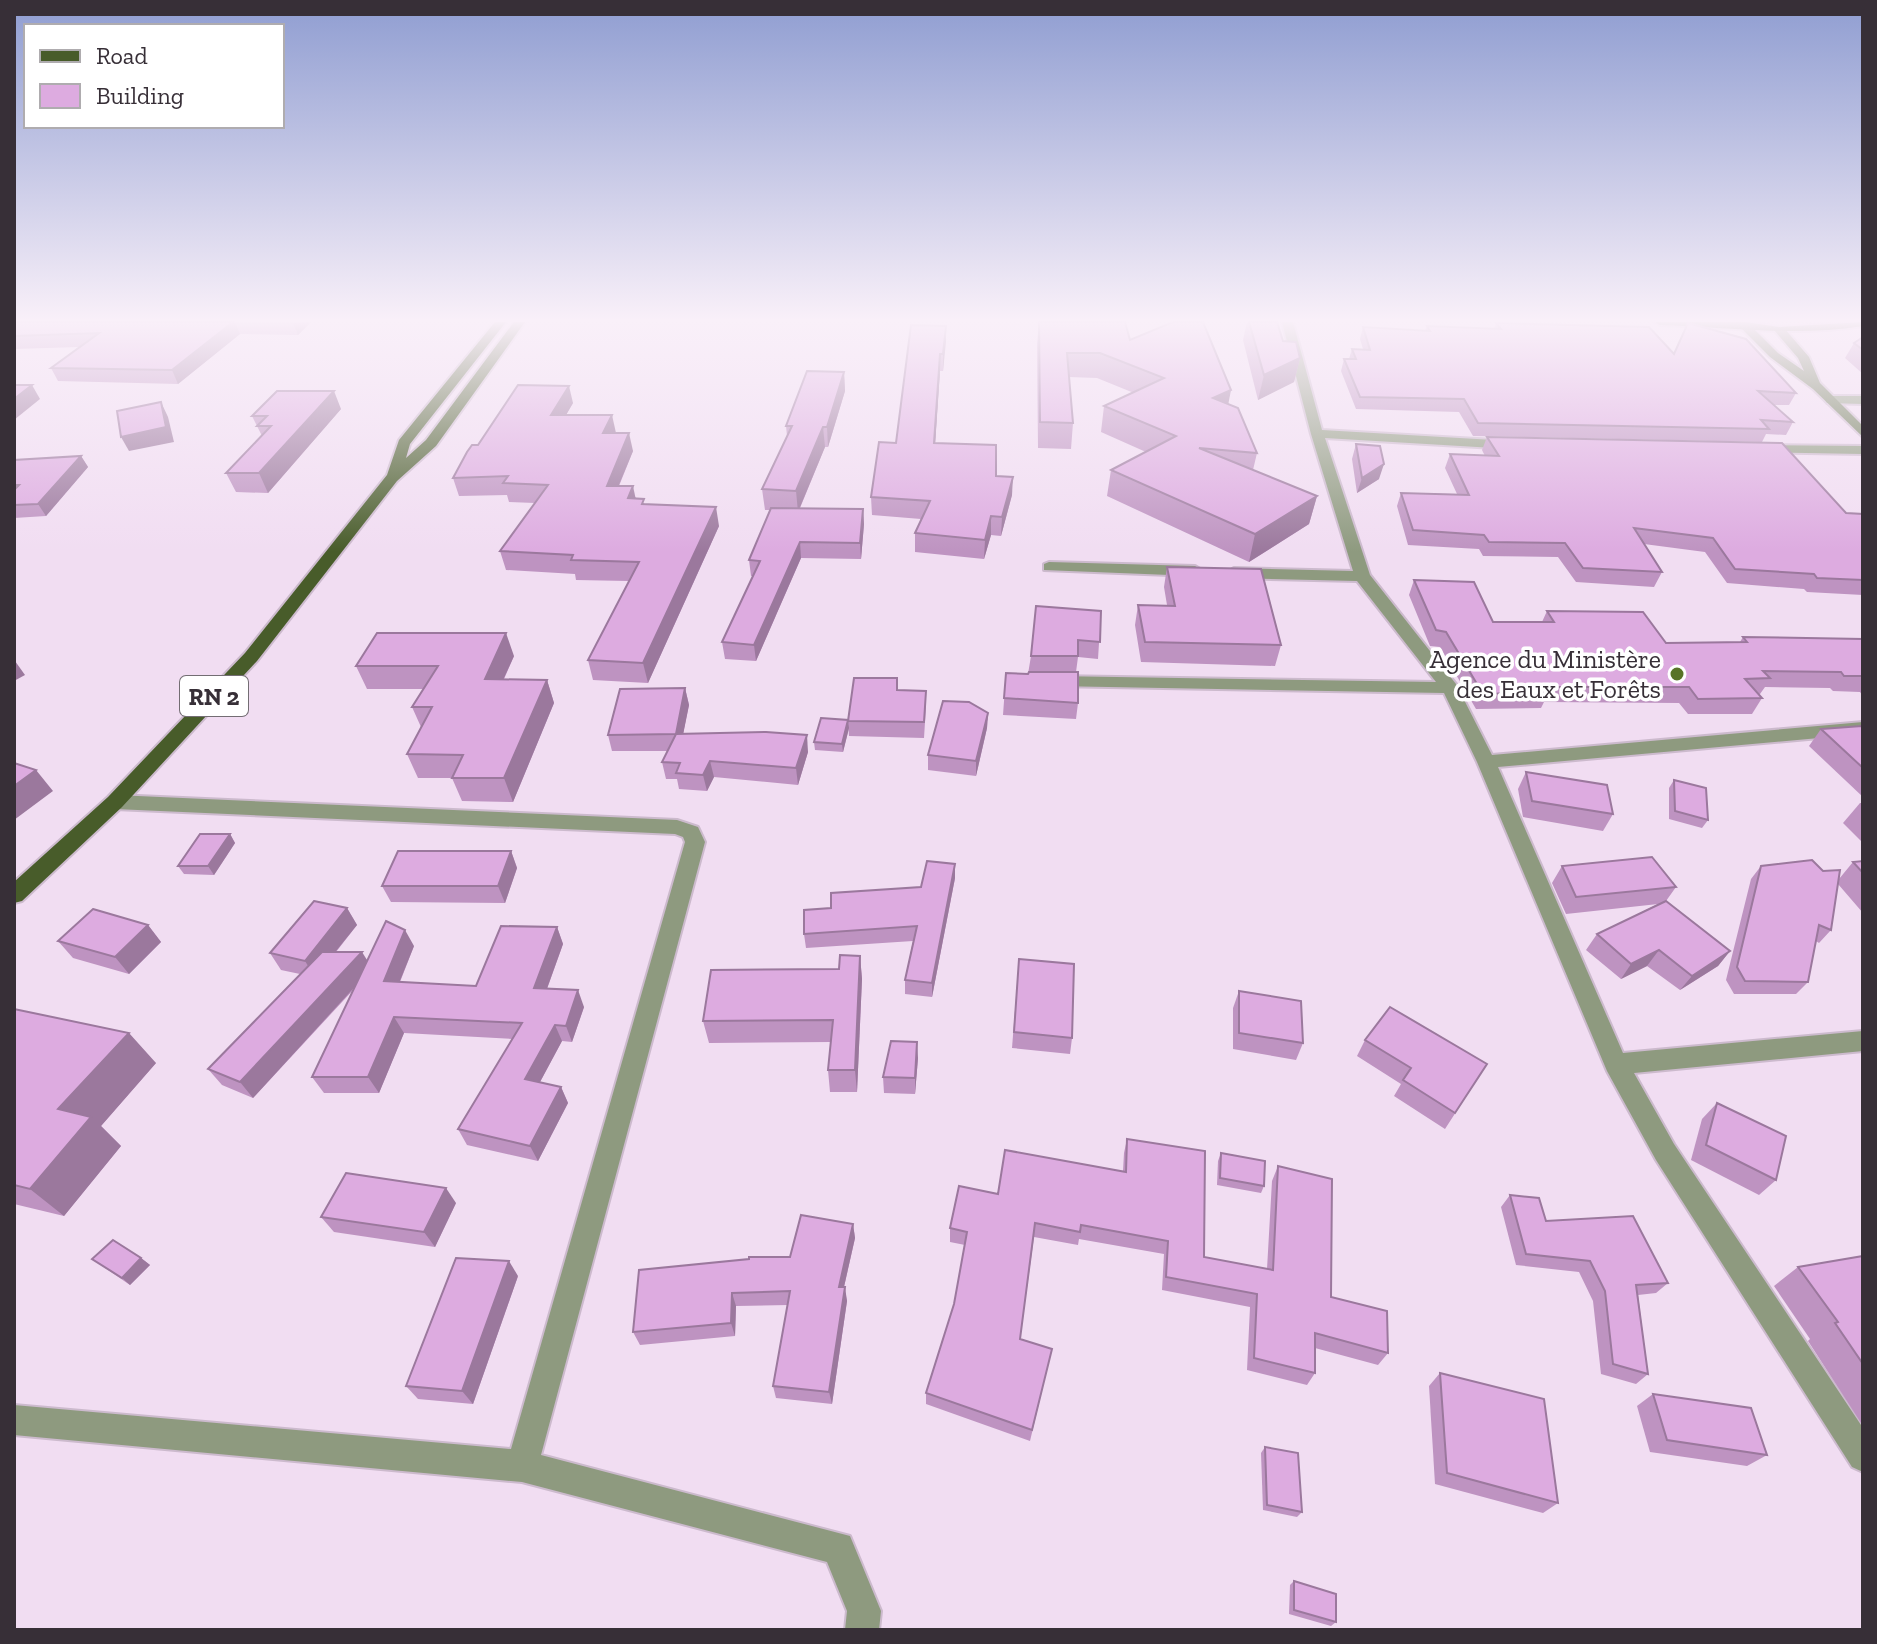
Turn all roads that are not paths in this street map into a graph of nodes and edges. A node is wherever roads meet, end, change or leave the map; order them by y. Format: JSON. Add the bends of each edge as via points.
{"nodes":[{"id":1,"x":439,"y":399,"type":"edge"},
{"id":2,"x":463,"y":399,"type":"edge"},
{"id":3,"x":1308,"y":399,"type":"edge"},
{"id":4,"x":1831,"y":400,"type":"joint"},
{"id":5,"x":1863,"y":400,"type":"edge"},
{"id":6,"x":1863,"y":433,"type":"edge"},
{"id":7,"x":1317,"y":434,"type":"junction"},
{"id":8,"x":1530,"y":446,"type":"edge"},
{"id":9,"x":1752,"y":449,"type":"edge"},
{"id":10,"x":1863,"y":450,"type":"edge"},
{"id":11,"x":392,"y":478,"type":"junction"},
{"id":12,"x":1049,"y":567,"type":"dead end"},
{"id":13,"x":1362,"y":576,"type":"junction"},
{"id":14,"x":1036,"y":680,"type":"edge"},
{"id":15,"x":1450,"y":688,"type":"junction"},
{"id":16,"x":1863,"y":728,"type":"edge"},
{"id":17,"x":1486,"y":762,"type":"junction"},
{"id":18,"x":115,"y":802,"type":"junction"},
{"id":19,"x":14,"y":895,"type":"edge"},
{"id":20,"x":1863,"y":1041,"type":"edge"},
{"id":21,"x":1616,"y":1064,"type":"junction"},
{"id":22,"x":14,"y":1420,"type":"edge"},
{"id":23,"x":1863,"y":1456,"type":"edge"},
{"id":24,"x":522,"y":1466,"type":"junction"},
{"id":25,"x":862,"y":1630,"type":"edge"}],
"edges":[{"from":1,"to":11,"type":"main road","number":"RN 2","via":[[404,443]]},
{"from":2,"to":11,"type":"main road","number":"RN 2","via":[[431,443]]},
{"from":3,"to":7,"type":"street"},
{"from":4,"to":5,"type":"street"},
{"from":4,"to":6,"type":"main road"},
{"from":7,"to":8,"type":"street"},
{"from":7,"to":13,"type":"street"},
{"from":9,"to":10,"type":"street"},
{"from":11,"to":18,"type":"main road","number":"RN 2","via":[[251,657]]},
{"from":12,"to":13,"type":"street"},
{"from":13,"to":15,"type":"street"},
{"from":14,"to":15,"type":"street"},
{"from":15,"to":17,"type":"street"},
{"from":16,"to":17,"type":"street"},
{"from":17,"to":21,"type":"street"},
{"from":18,"to":19,"type":"main road","number":"RN 2"},
{"from":18,"to":24,"type":"street","via":[[677,827],[691,832],[695,842]]},
{"from":20,"to":21,"type":"street"},
{"from":21,"to":23,"type":"street","via":[[1665,1152]]},
{"from":22,"to":24,"type":"street"},
{"from":24,"to":25,"type":"street","via":[[838,1548],[864,1611]]}]}
